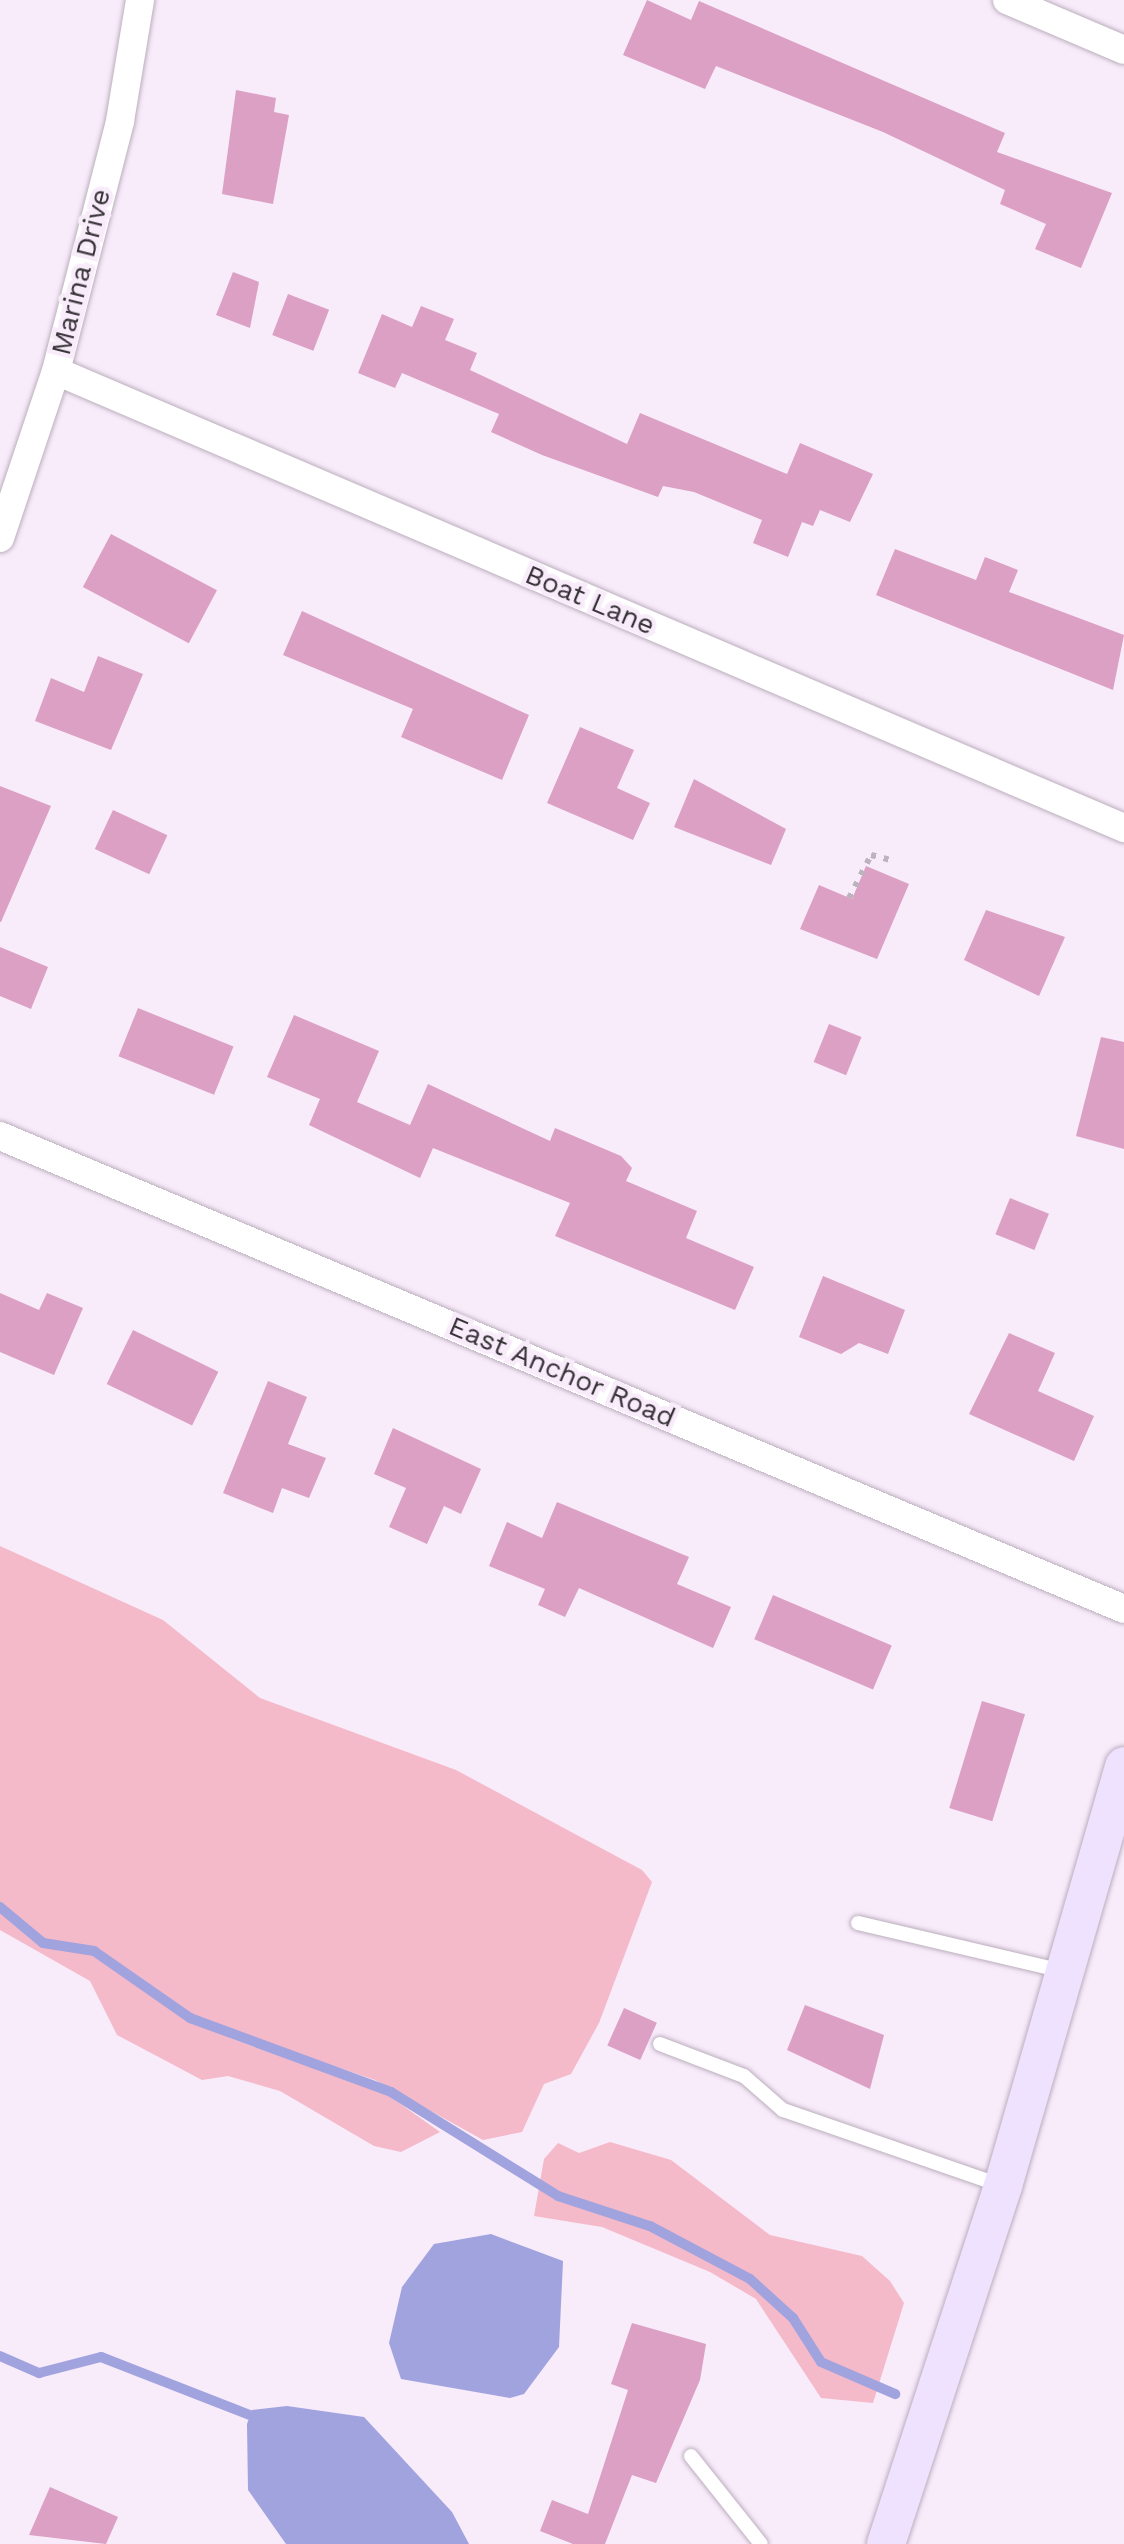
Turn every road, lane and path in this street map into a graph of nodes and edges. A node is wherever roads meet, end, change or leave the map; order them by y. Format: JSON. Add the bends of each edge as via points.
{"nodes":[{"id":1,"x":140,"y":0,"type":"edge"},
{"id":2,"x":1007,"y":0,"type":"edge"},
{"id":3,"x":1124,"y":50,"type":"edge"},
{"id":4,"x":56,"y":371,"type":"junction"},
{"id":5,"x":0,"y":538,"type":"edge"},
{"id":6,"x":1124,"y":828,"type":"edge"},
{"id":7,"x":895,"y":861,"type":"dead end"},
{"id":8,"x":849,"y":898,"type":"dead end"},
{"id":9,"x":0,"y":1136,"type":"edge"},
{"id":10,"x":1124,"y":1609,"type":"edge"},
{"id":11,"x":1124,"y":1766,"type":"edge"},
{"id":12,"x":858,"y":1923,"type":"dead end"},
{"id":13,"x":1067,"y":1972,"type":"junction"},
{"id":14,"x":660,"y":2044,"type":"dead end"},
{"id":15,"x":1003,"y":2186,"type":"junction"},
{"id":16,"x":691,"y":2456,"type":"dead end"},
{"id":17,"x":761,"y":2544,"type":"edge"},
{"id":18,"x":886,"y":2544,"type":"edge"}],
"edges":[{"from":1,"to":4,"type":"street","name":"Marina Drive","via":[[120,121]]},
{"from":2,"to":3,"type":"street"},
{"from":4,"to":5,"type":"street","name":"Marina Drive"},
{"from":4,"to":6,"type":"street","name":"Boat Lane"},
{"from":7,"to":8,"type":"path","via":[[871,855]]},
{"from":9,"to":10,"type":"street","name":"East Anchor Road"},
{"from":11,"to":13,"type":"main road"},
{"from":12,"to":13,"type":"lane"},
{"from":13,"to":15,"type":"main road"},
{"from":14,"to":15,"type":"lane","via":[[744,2076],[783,2110]]},
{"from":15,"to":18,"type":"main road"},
{"from":16,"to":17,"type":"lane"}]}
